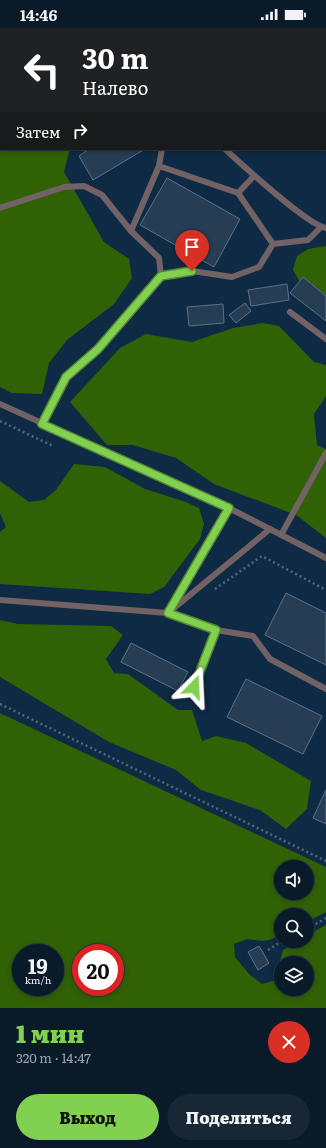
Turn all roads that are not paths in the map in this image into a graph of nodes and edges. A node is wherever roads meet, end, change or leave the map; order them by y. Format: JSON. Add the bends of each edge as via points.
{"nodes":[{"id":1,"x":162,"y":150,"type":"edge"},
{"id":2,"x":226,"y":150,"type":"edge"},
{"id":3,"x":159,"y":166,"type":"junction"},
{"id":4,"x":254,"y":176,"type":"junction"},
{"id":5,"x":238,"y":193,"type":"junction"},
{"id":6,"x":0,"y":208,"type":"edge"},
{"id":7,"x":324,"y":228,"type":"edge"},
{"id":8,"x":131,"y":231,"type":"junction"},
{"id":9,"x":273,"y":244,"type":"junction"},
{"id":10,"x":161,"y":276,"type":"junction"},
{"id":11,"x":290,"y":312,"type":"dead end"},
{"id":12,"x":326,"y":339,"type":"edge"},
{"id":13,"x":0,"y":404,"type":"edge"},
{"id":14,"x":42,"y":424,"type":"junction"},
{"id":15,"x":326,"y":453,"type":"edge"},
{"id":16,"x":229,"y":508,"type":"junction"},
{"id":17,"x":270,"y":529,"type":"junction"},
{"id":18,"x":282,"y":535,"type":"junction"},
{"id":19,"x":326,"y":558,"type":"edge"},
{"id":20,"x":0,"y":600,"type":"edge"},
{"id":21,"x":168,"y":613,"type":"junction"},
{"id":22,"x":216,"y":630,"type":"junction"},
{"id":23,"x":194,"y":687,"type":"dead end"},
{"id":24,"x":326,"y":689,"type":"edge"}],
"edges":[{"from":1,"to":3,"type":"lane"},
{"from":2,"to":4,"type":"lane"},
{"from":3,"to":5,"type":"lane"},
{"from":3,"to":8,"type":"lane"},
{"from":4,"to":5,"type":"lane"},
{"from":4,"to":7,"type":"lane"},
{"from":5,"to":9,"type":"lane"},
{"from":6,"to":8,"type":"lane","via":[[64,187],[84,186],[102,196]]},
{"from":7,"to":9,"type":"lane","via":[[308,240]]},
{"from":8,"to":10,"type":"lane","via":[[159,258]]},
{"from":9,"to":10,"type":"lane","via":[[259,267],[232,277],[192,271]]},
{"from":10,"to":14,"type":"lane","via":[[98,349],[66,377]]},
{"from":11,"to":12,"type":"lane"},
{"from":13,"to":14,"type":"lane"},
{"from":14,"to":16,"type":"lane"},
{"from":15,"to":18,"type":"lane"},
{"from":16,"to":17,"type":"lane"},
{"from":16,"to":21,"type":"lane"},
{"from":17,"to":18,"type":"lane"},
{"from":17,"to":21,"type":"lane"},
{"from":18,"to":19,"type":"lane"},
{"from":20,"to":21,"type":"lane"},
{"from":21,"to":22,"type":"lane"},
{"from":22,"to":23,"type":"lane"},
{"from":22,"to":24,"type":"lane","via":[[253,636],[270,659]]}]}
